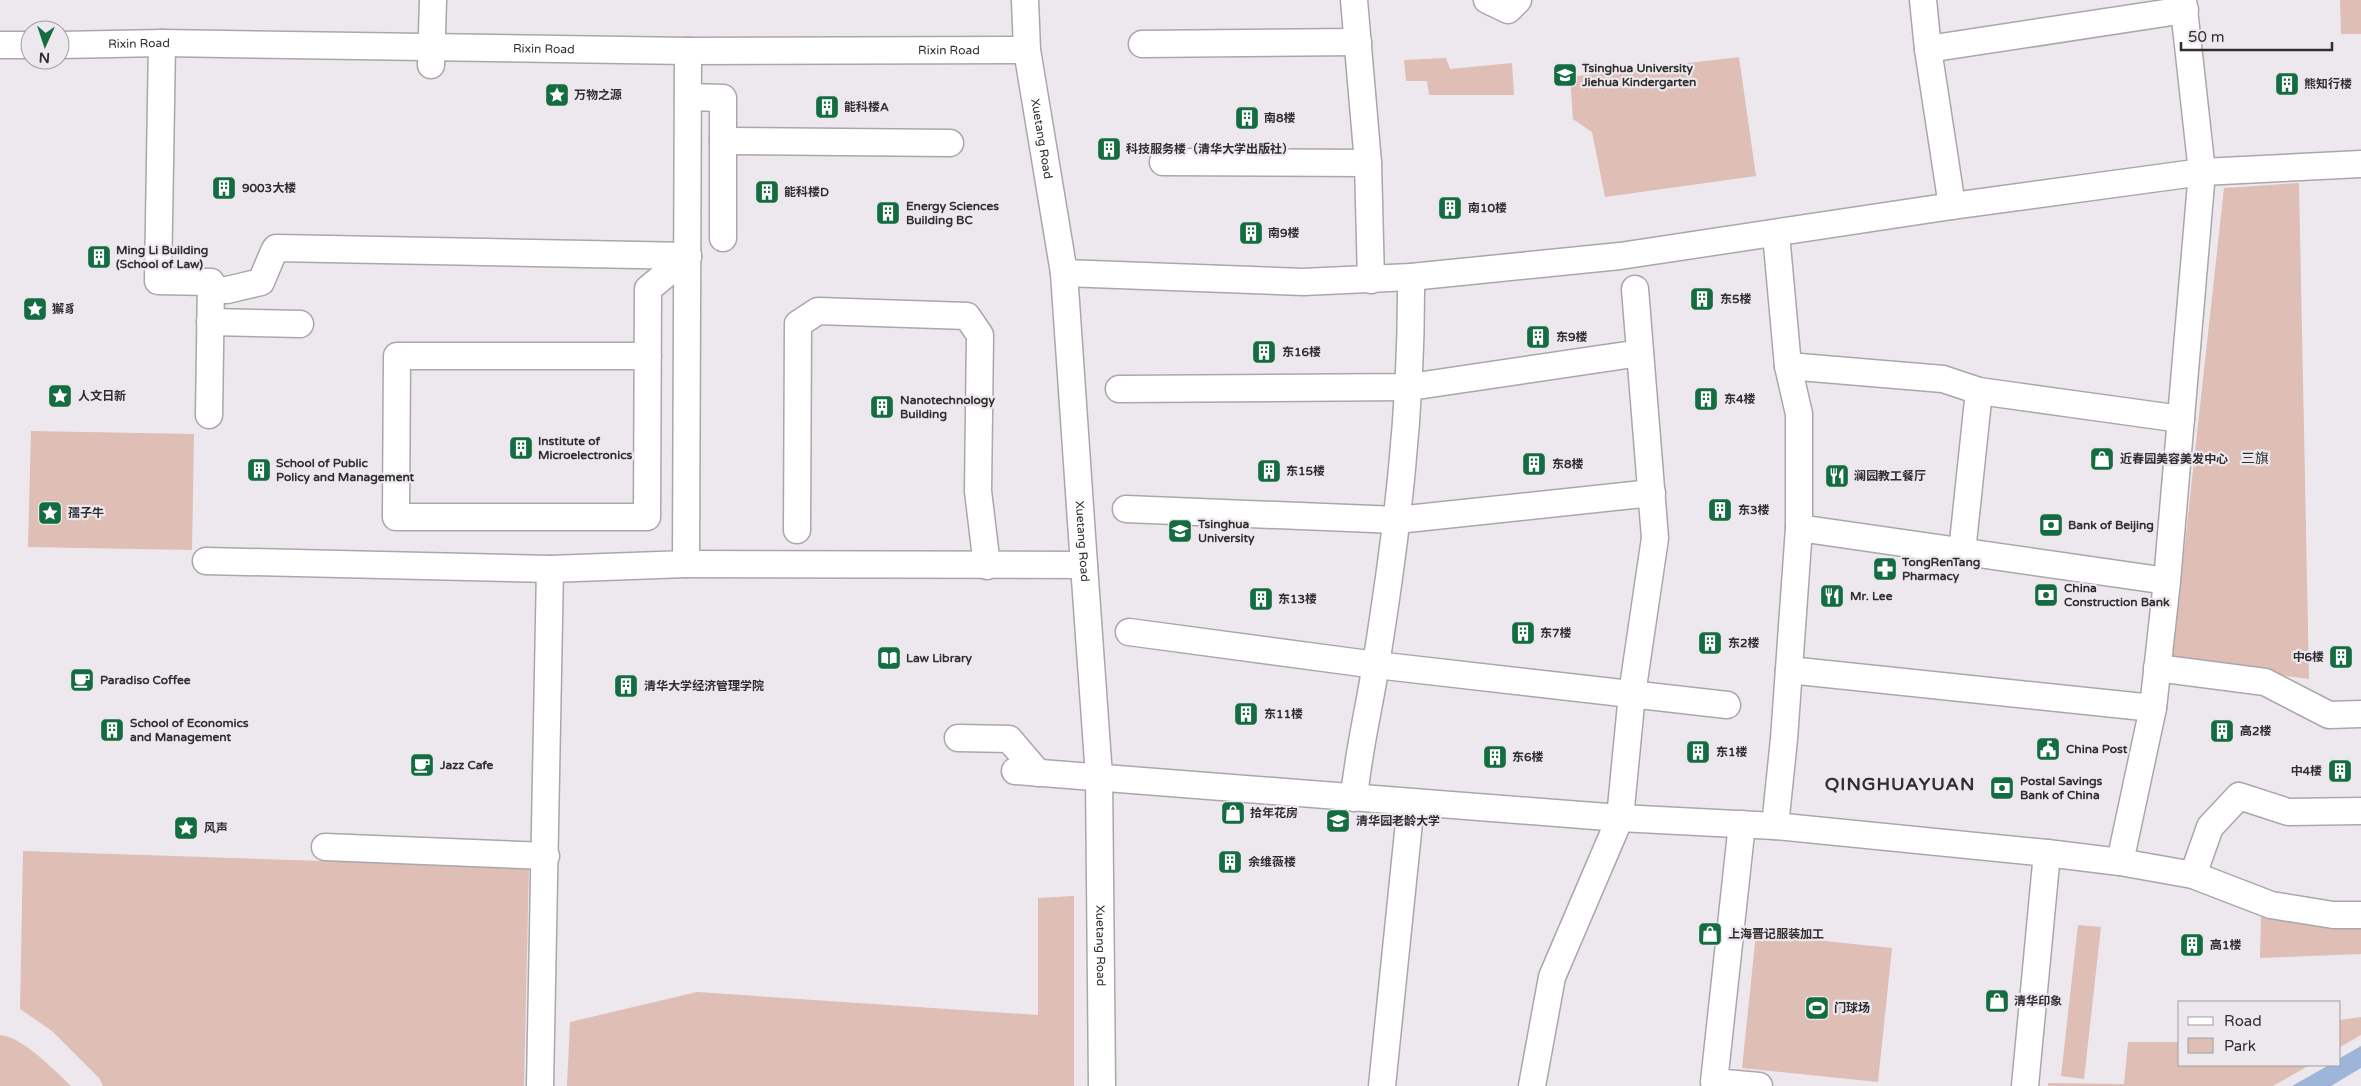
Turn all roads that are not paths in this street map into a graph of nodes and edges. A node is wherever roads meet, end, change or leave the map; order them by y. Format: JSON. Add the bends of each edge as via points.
{"nodes":[{"id":1,"x":433,"y":0,"type":"edge"},
{"id":2,"x":1025,"y":0,"type":"edge"},
{"id":3,"x":1354,"y":0,"type":"edge"},
{"id":4,"x":1487,"y":0,"type":"edge"},
{"id":5,"x":1518,"y":0,"type":"edge"},
{"id":6,"x":1924,"y":0,"type":"edge"},
{"id":7,"x":2184,"y":5,"type":"edge"},
{"id":8,"x":1358,"y":42,"type":"junction"},
{"id":9,"x":162,"y":43,"type":"junction"},
{"id":10,"x":0,"y":44,"type":"edge"},
{"id":11,"x":1142,"y":44,"type":"dead end"},
{"id":12,"x":20,"y":45,"type":"edge"},
{"id":13,"x":70,"y":45,"type":"edge"},
{"id":14,"x":1928,"y":49,"type":"junction"},
{"id":15,"x":1027,"y":50,"type":"junction"},
{"id":16,"x":688,"y":51,"type":"junction"},
{"id":17,"x":432,"y":57,"type":"junction"},
{"id":18,"x":688,"y":97,"type":"junction"},
{"id":19,"x":723,"y":141,"type":"junction"},
{"id":20,"x":950,"y":143,"type":"dead end"},
{"id":21,"x":1163,"y":162,"type":"dead end"},
{"id":22,"x":1368,"y":163,"type":"junction"},
{"id":23,"x":2361,"y":164,"type":"edge"},
{"id":24,"x":2202,"y":172,"type":"junction"},
{"id":25,"x":1952,"y":206,"type":"junction"},
{"id":26,"x":1776,"y":234,"type":"junction"},
{"id":27,"x":723,"y":238,"type":"dead end"},
{"id":28,"x":688,"y":256,"type":"junction"},
{"id":29,"x":1064,"y":273,"type":"junction"},
{"id":30,"x":1411,"y":277,"type":"junction"},
{"id":31,"x":1370,"y":280,"type":"junction"},
{"id":32,"x":1635,"y":289,"type":"dead end"},
{"id":33,"x":211,"y":290,"type":"junction"},
{"id":34,"x":210,"y":322,"type":"junction"},
{"id":35,"x":300,"y":324,"type":"dead end"},
{"id":36,"x":1640,"y":353,"type":"junction"},
{"id":37,"x":648,"y":356,"type":"junction"},
{"id":38,"x":1788,"y":366,"type":"junction"},
{"id":39,"x":1410,"y":387,"type":"junction"},
{"id":40,"x":1119,"y":389,"type":"dead end"},
{"id":41,"x":1979,"y":391,"type":"junction"},
{"id":42,"x":209,"y":415,"type":"dead end"},
{"id":43,"x":2181,"y":419,"type":"junction"},
{"id":44,"x":1652,"y":493,"type":"junction"},
{"id":45,"x":1126,"y":509,"type":"dead end"},
{"id":46,"x":1397,"y":520,"type":"junction"},
{"id":47,"x":1799,"y":528,"type":"junction"},
{"id":48,"x":797,"y":530,"type":"dead end"},
{"id":49,"x":1962,"y":552,"type":"junction"},
{"id":50,"x":206,"y":561,"type":"dead end"},
{"id":51,"x":686,"y":564,"type":"junction"},
{"id":52,"x":1084,"y":565,"type":"junction"},
{"id":53,"x":987,"y":566,"type":"junction"},
{"id":54,"x":550,"y":569,"type":"junction"},
{"id":55,"x":2167,"y":581,"type":"junction"},
{"id":56,"x":1129,"y":632,"type":"dead end"},
{"id":57,"x":1376,"y":665,"type":"junction"},
{"id":58,"x":2157,"y":668,"type":"junction"},
{"id":59,"x":1789,"y":670,"type":"junction"},
{"id":60,"x":1632,"y":694,"type":"junction"},
{"id":61,"x":1727,"y":705,"type":"dead end"},
{"id":62,"x":2153,"y":708,"type":"junction"},
{"id":63,"x":2361,"y":714,"type":"edge"},
{"id":64,"x":958,"y":738,"type":"dead end"},
{"id":65,"x":1099,"y":776,"type":"junction"},
{"id":66,"x":1354,"y":798,"type":"junction"},
{"id":67,"x":1411,"y":804,"type":"junction"},
{"id":68,"x":2361,"y":811,"type":"edge"},
{"id":69,"x":1620,"y":818,"type":"junction"},
{"id":70,"x":1742,"y":824,"type":"junction"},
{"id":71,"x":1775,"y":826,"type":"junction"},
{"id":72,"x":508,"y":844,"type":"dead end"},
{"id":73,"x":325,"y":847,"type":"dead end"},
{"id":74,"x":2047,"y":853,"type":"junction"},
{"id":75,"x":546,"y":856,"type":"junction"},
{"id":76,"x":2120,"y":862,"type":"junction"},
{"id":77,"x":2193,"y":875,"type":"junction"},
{"id":78,"x":2361,"y":915,"type":"edge"},
{"id":79,"x":540,"y":1086,"type":"edge"},
{"id":80,"x":1102,"y":1086,"type":"edge"},
{"id":81,"x":1382,"y":1086,"type":"edge"},
{"id":82,"x":1532,"y":1086,"type":"edge"},
{"id":83,"x":1759,"y":1086,"type":"edge"},
{"id":84,"x":2025,"y":1086,"type":"edge"}],
"edges":[{"from":1,"to":17,"type":"street"},
{"from":2,"to":15,"type":"street","name":"Xuetang Road"},
{"from":3,"to":8,"type":"street"},
{"from":4,"to":5,"type":"street","via":[[1508,10]]},
{"from":6,"to":14,"type":"street"},
{"from":7,"to":14,"type":"street"},
{"from":7,"to":24,"type":"street"},
{"from":8,"to":11,"type":"street"},
{"from":8,"to":22,"type":"street"},
{"from":9,"to":13,"type":"street","name":"Rixin Road"},
{"from":9,"to":17,"type":"street","name":"Rixin Road"},
{"from":9,"to":33,"type":"street","via":[[158,281],[211,282]]},
{"from":10,"to":12,"type":"street"},
{"from":14,"to":25,"type":"street"},
{"from":15,"to":16,"type":"street","name":"Rixin Road"},
{"from":15,"to":29,"type":"street","name":"Xuetang Road"},
{"from":16,"to":17,"type":"street","name":"Rixin Road"},
{"from":16,"to":18,"type":"street"},
{"from":18,"to":19,"type":"street","via":[[723,98]]},
{"from":18,"to":28,"type":"street"},
{"from":19,"to":20,"type":"street"},
{"from":19,"to":27,"type":"street"},
{"from":21,"to":22,"type":"street"},
{"from":22,"to":31,"type":"street"},
{"from":23,"to":24,"type":"street"},
{"from":24,"to":25,"type":"street"},
{"from":24,"to":43,"type":"street"},
{"from":25,"to":26,"type":"street"},
{"from":26,"to":30,"type":"street","via":[[1620,256]]},
{"from":26,"to":38,"type":"street"},
{"from":28,"to":33,"type":"street","via":[[275,249],[261,282],[227,290]]},
{"from":28,"to":37,"type":"street","via":[[648,289]]},
{"from":28,"to":51,"type":"street"},
{"from":29,"to":31,"type":"street","via":[[1303,282]]},
{"from":29,"to":52,"type":"street","name":"Xuetang Road"},
{"from":30,"to":31,"type":"street"},
{"from":30,"to":39,"type":"street"},
{"from":32,"to":36,"type":"street"},
{"from":33,"to":34,"type":"street"},
{"from":34,"to":35,"type":"street"},
{"from":34,"to":42,"type":"street"},
{"from":36,"to":39,"type":"street"},
{"from":36,"to":44,"type":"street"},
{"from":37,"to":37,"type":"street","via":[[647,517],[396,517],[397,356]]},
{"from":38,"to":41,"type":"street","via":[[1943,379]]},
{"from":38,"to":47,"type":"street","via":[[1798,414]]},
{"from":39,"to":40,"type":"street"},
{"from":39,"to":46,"type":"street"},
{"from":41,"to":43,"type":"street"},
{"from":41,"to":49,"type":"street"},
{"from":43,"to":55,"type":"street"},
{"from":44,"to":46,"type":"street"},
{"from":44,"to":60,"type":"street","via":[[1655,538]]},
{"from":45,"to":46,"type":"street"},
{"from":46,"to":57,"type":"street"},
{"from":47,"to":49,"type":"street"},
{"from":47,"to":59,"type":"street"},
{"from":48,"to":53,"type":"street","via":[[798,324],[818,311],[967,316],[980,334],[978,491]]},
{"from":49,"to":55,"type":"street"},
{"from":50,"to":54,"type":"street"},
{"from":51,"to":53,"type":"street"},
{"from":51,"to":54,"type":"street"},
{"from":52,"to":53,"type":"street"},
{"from":52,"to":65,"type":"street","name":"Xuetang Road"},
{"from":54,"to":75,"type":"street"},
{"from":55,"to":58,"type":"street"},
{"from":56,"to":57,"type":"street"},
{"from":57,"to":60,"type":"street"},
{"from":57,"to":66,"type":"street"},
{"from":58,"to":62,"type":"street"},
{"from":58,"to":63,"type":"street","via":[[2265,682],[2329,715]]},
{"from":59,"to":62,"type":"street"},
{"from":59,"to":71,"type":"street"},
{"from":60,"to":61,"type":"street"},
{"from":60,"to":69,"type":"street"},
{"from":62,"to":76,"type":"street"},
{"from":64,"to":65,"type":"street","via":[[1009,739],[1027,772]]},
{"from":65,"to":66,"type":"street"},
{"from":65,"to":80,"type":"street","name":"Xuetang Road"},
{"from":66,"to":67,"type":"street"},
{"from":67,"to":69,"type":"street"},
{"from":67,"to":81,"type":"street"},
{"from":68,"to":77,"type":"street","via":[[2288,812],[2239,796],[2210,826]]},
{"from":69,"to":70,"type":"street"},
{"from":69,"to":82,"type":"street","via":[[1552,977]]},
{"from":70,"to":71,"type":"street"},
{"from":70,"to":83,"type":"street","via":[[1714,1082]]},
{"from":71,"to":74,"type":"street"},
{"from":72,"to":75,"type":"street"},
{"from":73,"to":75,"type":"street"},
{"from":74,"to":76,"type":"street"},
{"from":74,"to":84,"type":"street"},
{"from":75,"to":79,"type":"street"},
{"from":76,"to":77,"type":"street"},
{"from":77,"to":78,"type":"street","via":[[2271,905],[2333,915]]}]}
